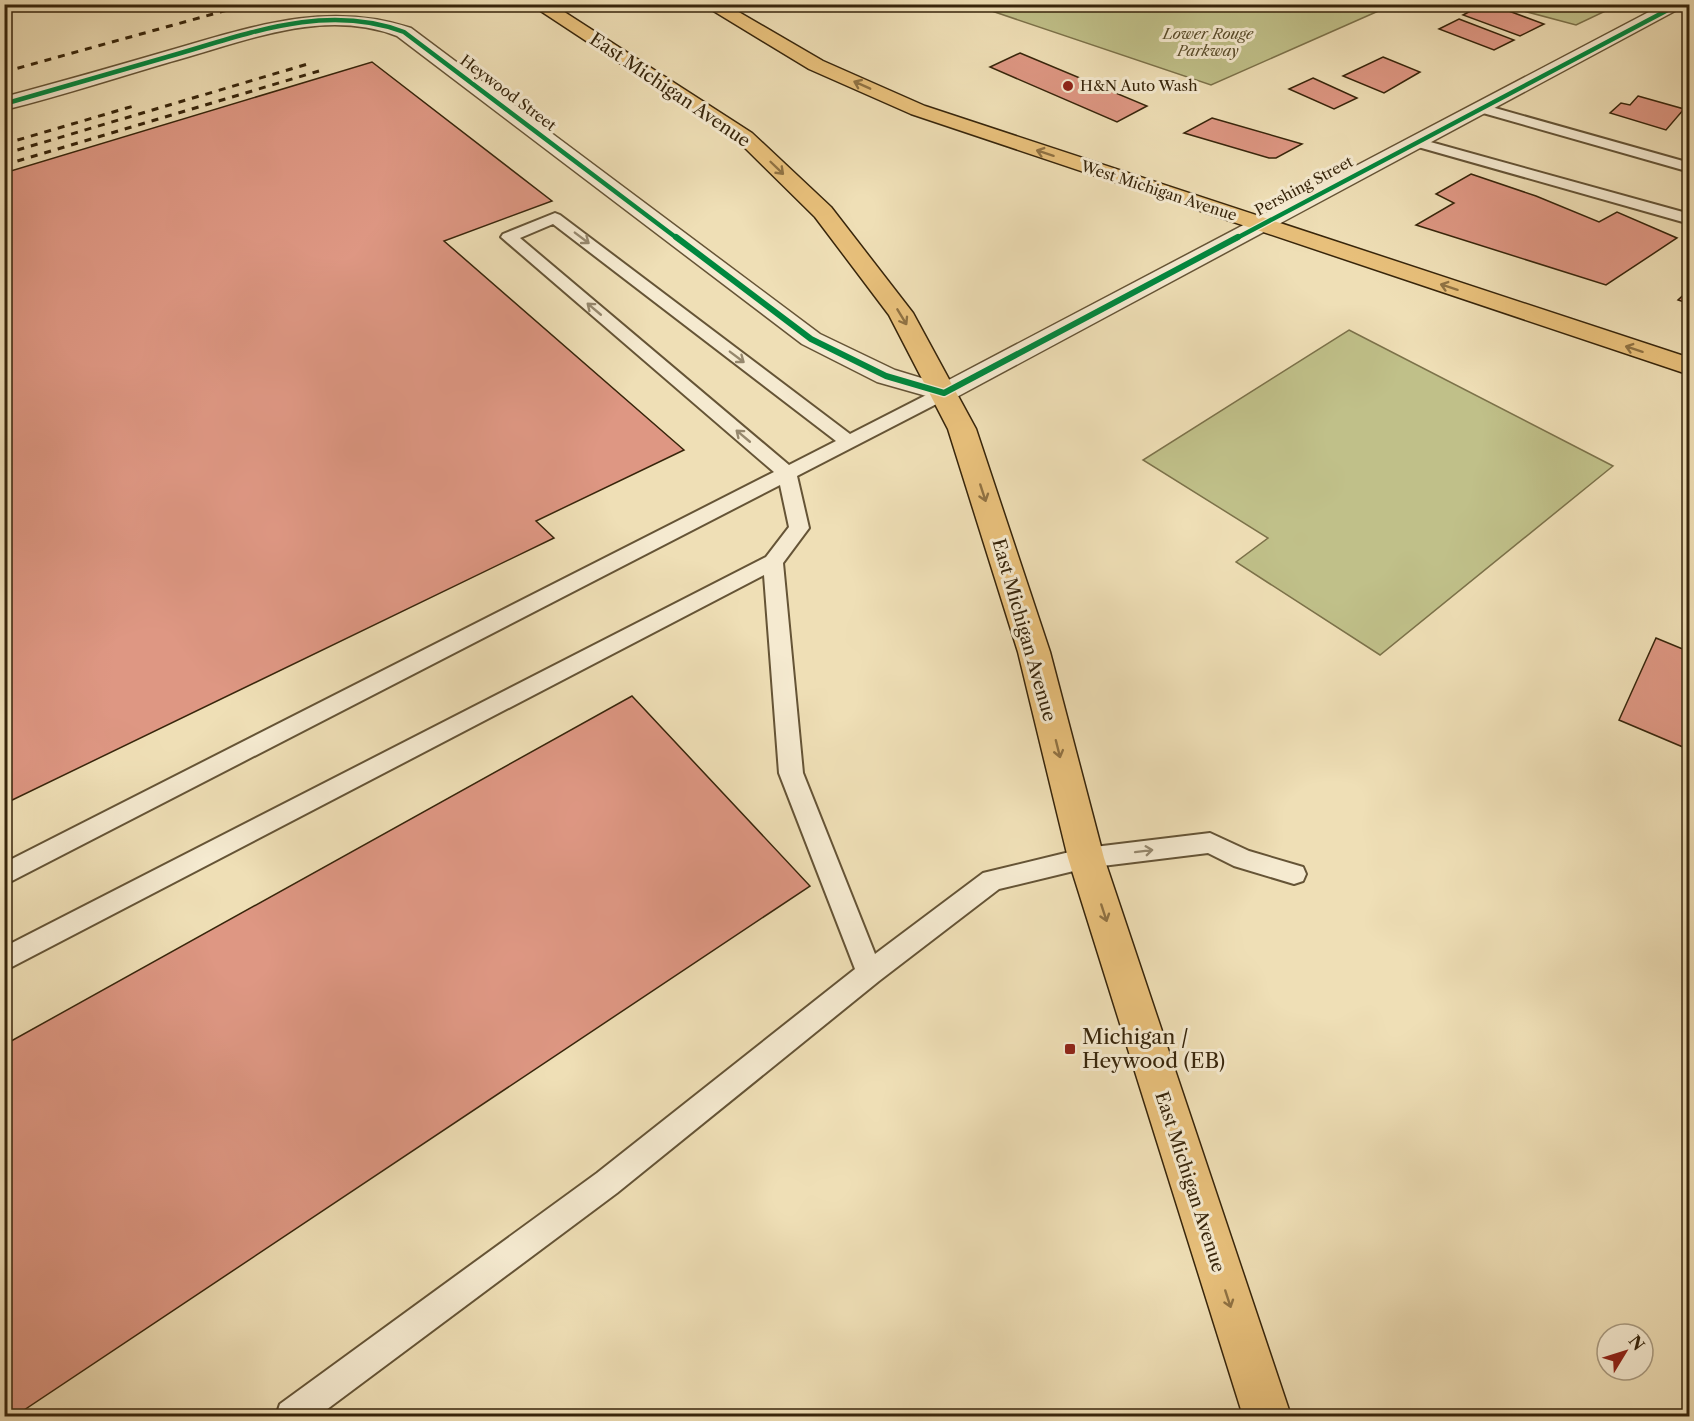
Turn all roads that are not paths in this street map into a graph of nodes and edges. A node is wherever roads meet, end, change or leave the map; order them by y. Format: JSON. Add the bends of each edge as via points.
{"nodes":[{"id":1,"x":539,"y":4,"type":"edge"},
{"id":2,"x":711,"y":4,"type":"edge"},
{"id":3,"x":1679,"y":4,"type":"edge"},
{"id":4,"x":4,"y":104,"type":"edge"},
{"id":5,"x":1481,"y":108,"type":"junction"},
{"id":6,"x":1416,"y":142,"type":"junction"},
{"id":7,"x":1689,"y":168,"type":"edge"},
{"id":8,"x":1689,"y":219,"type":"edge"},
{"id":9,"x":1260,"y":224,"type":"junction"},
{"id":10,"x":1689,"y":367,"type":"edge"},
{"id":11,"x":944,"y":393,"type":"junction"},
{"id":12,"x":849,"y":442,"type":"junction"},
{"id":13,"x":787,"y":473,"type":"junction"},
{"id":14,"x":773,"y":562,"type":"junction"},
{"id":15,"x":1086,"y":858,"type":"junction"},
{"id":16,"x":1294,"y":874,"type":"dead end"},
{"id":17,"x":4,"y":875,"type":"edge"},
{"id":18,"x":4,"y":960,"type":"edge"},
{"id":19,"x":870,"y":973,"type":"junction"},
{"id":20,"x":292,"y":1416,"type":"edge"},
{"id":21,"x":1267,"y":1416,"type":"edge"}],
"edges":[{"from":1,"to":11,"type":"main road","name":"East Michigan Avenue","one_way":true,"via":[[745,137],[816,205],[901,313]]},
{"from":9,"to":2,"type":"main road","name":"West Michigan Avenue","one_way":true,"via":[[918,110],[816,65]]},
{"from":3,"to":5,"type":"street","name":"Pershing Street"},
{"from":4,"to":11,"type":"street","name":"Heywood Street","via":[[305,20],[352,19],[391,26],[811,339],[886,376]]},
{"from":5,"to":6,"type":"street","name":"Pershing Street"},
{"from":5,"to":7,"type":"lane"},
{"from":6,"to":8,"type":"lane"},
{"from":6,"to":9,"type":"street","name":"Pershing Street"},
{"from":10,"to":9,"type":"main road","name":"West Michigan Avenue","one_way":true},
{"from":9,"to":11,"type":"street","name":"Pershing Street"},
{"from":11,"to":12,"type":"lane"},
{"from":11,"to":15,"type":"main road","name":"East Michigan Avenue","one_way":true,"via":[[962,429],[1034,652]]},
{"from":12,"to":13,"type":"lane"},
{"from":13,"to":12,"type":"lane","one_way":true,"via":[[509,237],[555,218]]},
{"from":13,"to":14,"type":"lane","via":[[799,528]]},
{"from":13,"to":17,"type":"lane"},
{"from":14,"to":18,"type":"lane"},
{"from":14,"to":19,"type":"lane","via":[[791,773]]},
{"from":15,"to":16,"type":"lane","one_way":true,"via":[[1210,843],[1243,859]]},
{"from":15,"to":19,"type":"lane","via":[[992,880]]},
{"from":15,"to":21,"type":"main road","name":"East Michigan Avenue","one_way":true},
{"from":19,"to":20,"type":"lane","via":[[607,1183]]}]}
